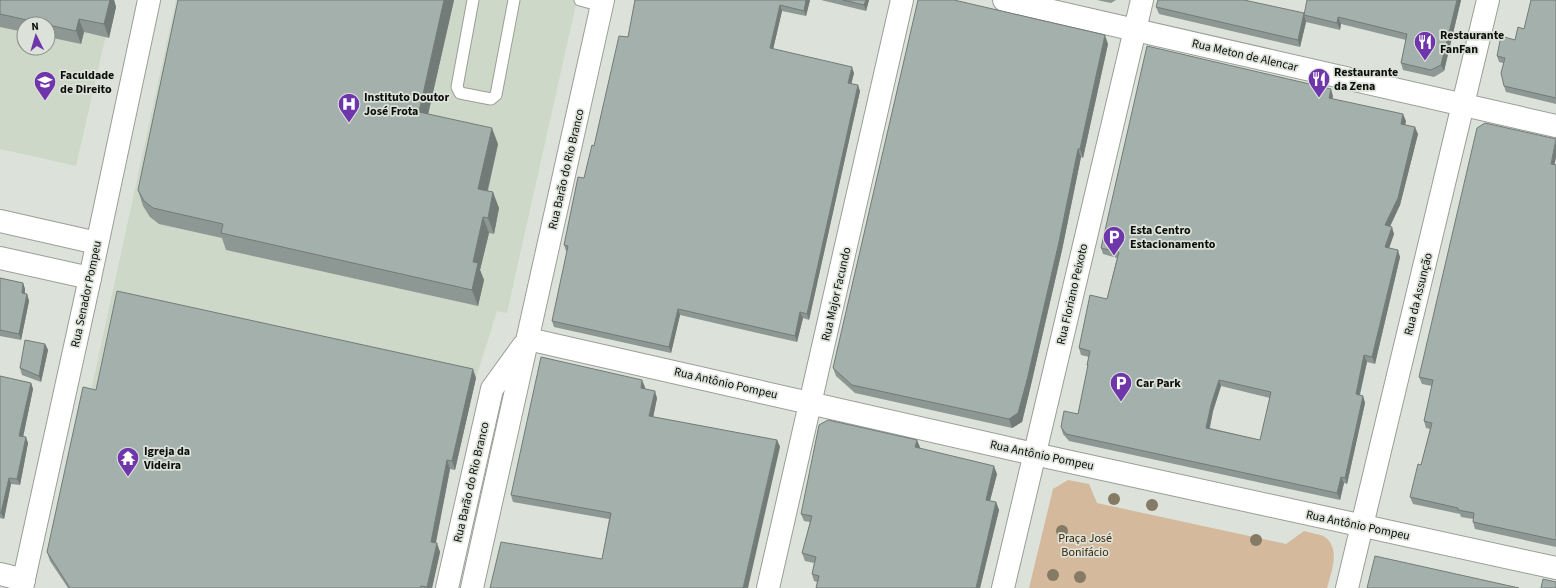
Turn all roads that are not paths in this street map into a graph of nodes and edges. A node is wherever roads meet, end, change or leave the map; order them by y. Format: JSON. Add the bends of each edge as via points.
{"nodes":[{"id":1,"x":149,"y":0,"type":"edge"},
{"id":2,"x":473,"y":0,"type":"edge"},
{"id":3,"x":514,"y":0,"type":"edge"},
{"id":4,"x":580,"y":0,"type":"edge"},
{"id":5,"x":902,"y":0,"type":"edge"},
{"id":6,"x":1004,"y":0,"type":"edge"},
{"id":7,"x":1142,"y":0,"type":"edge"},
{"id":8,"x":1488,"y":0,"type":"edge"},
{"id":9,"x":603,"y":3,"type":"edge"},
{"id":10,"x":1134,"y":30,"type":"junction"},
{"id":11,"x":1464,"y":105,"type":"junction"},
{"id":12,"x":1556,"y":126,"type":"edge"},
{"id":13,"x":0,"y":221,"type":"edge"},
{"id":14,"x":98,"y":242,"type":"junction"},
{"id":15,"x":0,"y":258,"type":"edge"},
{"id":16,"x":90,"y":278,"type":"junction"},
{"id":17,"x":528,"y":339,"type":"junction"},
{"id":18,"x":812,"y":403,"type":"junction"},
{"id":19,"x":1034,"y":454,"type":"junction"},
{"id":20,"x":1362,"y":526,"type":"junction"},
{"id":21,"x":1556,"y":568,"type":"edge"},
{"id":22,"x":0,"y":574,"type":"edge"},
{"id":23,"x":23,"y":584,"type":"edge"},
{"id":24,"x":447,"y":588,"type":"edge"},
{"id":25,"x":472,"y":588,"type":"edge"},
{"id":26,"x":768,"y":588,"type":"edge"},
{"id":27,"x":1003,"y":588,"type":"edge"},
{"id":28,"x":1346,"y":588,"type":"edge"}],
"edges":[{"from":1,"to":14,"type":"street","name":"Rua Senador Pompeu"},
{"from":2,"to":3,"type":"lane","via":[[456,88],[460,93],[491,99],[496,95]]},
{"from":4,"to":9,"type":"lane"},
{"from":5,"to":18,"type":"street","name":"Rua Major Facundo"},
{"from":6,"to":10,"type":"street","name":"Rua Meton de Alencar"},
{"from":7,"to":10,"type":"street","name":"Rua Floriano Peixoto"},
{"from":8,"to":11,"type":"street","name":"Rua da Assunção"},
{"from":9,"to":17,"type":"street","name":"Rua Barão do Rio Branco"},
{"from":10,"to":11,"type":"street","name":"Rua Meton de Alencar"},
{"from":10,"to":19,"type":"street","name":"Rua Floriano Peixoto"},
{"from":11,"to":12,"type":"street","name":"Rua Meton de Alencar"},
{"from":11,"to":20,"type":"street","name":"Rua da Assunção"},
{"from":13,"to":14,"type":"street"},
{"from":14,"to":16,"type":"street","name":"Rua Senador Pompeu"},
{"from":15,"to":16,"type":"street"},
{"from":16,"to":23,"type":"street","name":"Rua Senador Pompeu"},
{"from":17,"to":18,"type":"street","name":"Rua Antônio Pompeu"},
{"from":17,"to":24,"type":"street","name":"Rua Barão do Rio Branco","via":[[492,389]]},
{"from":17,"to":25,"type":"street","name":"Rua Barão do Rio Branco"},
{"from":18,"to":19,"type":"street","name":"Rua Antônio Pompeu"},
{"from":18,"to":26,"type":"street","name":"Rua Major Facundo"},
{"from":19,"to":20,"type":"street","name":"Rua Antônio Pompeu"},
{"from":19,"to":27,"type":"street","name":"Rua Floriano Peixoto"},
{"from":20,"to":21,"type":"street","name":"Rua Antônio Pompeu"},
{"from":20,"to":28,"type":"street","name":"Rua da Assunção"},
{"from":22,"to":23,"type":"street"}]}
